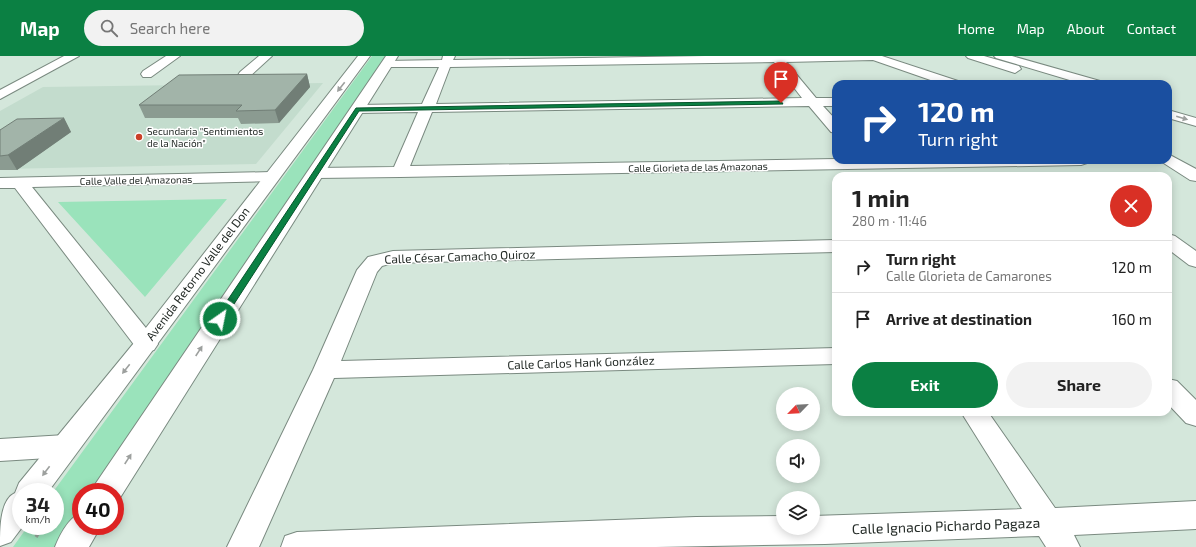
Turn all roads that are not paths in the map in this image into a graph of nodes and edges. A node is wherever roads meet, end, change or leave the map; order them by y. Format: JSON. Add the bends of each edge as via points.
{"nodes":[{"id":1,"x":73,"y":56,"type":"edge"},
{"id":2,"x":174,"y":56,"type":"edge"},
{"id":3,"x":266,"y":56,"type":"edge"},
{"id":4,"x":364,"y":56,"type":"edge"},
{"id":5,"x":972,"y":56,"type":"edge"},
{"id":6,"x":1000,"y":56,"type":"edge"},
{"id":7,"x":776,"y":57,"type":"edge"},
{"id":8,"x":873,"y":57,"type":"edge"},
{"id":9,"x":448,"y":59,"type":"edge"},
{"id":10,"x":390,"y":60,"type":"edge"},
{"id":11,"x":147,"y":74,"type":"dead end"},
{"id":12,"x":244,"y":75,"type":"edge"},
{"id":13,"x":942,"y":80,"type":"edge"},
{"id":14,"x":1052,"y":80,"type":"edge"},
{"id":15,"x":1082,"y":80,"type":"edge"},
{"id":16,"x":0,"y":94,"type":"edge"},
{"id":17,"x":812,"y":102,"type":"junction"},
{"id":18,"x":832,"y":102,"type":"edge"},
{"id":19,"x":1172,"y":105,"type":"edge"},
{"id":20,"x":427,"y":108,"type":"junction"},
{"id":21,"x":358,"y":109,"type":"junction"},
{"id":22,"x":1196,"y":112,"type":"edge"},
{"id":23,"x":1172,"y":115,"type":"edge"},
{"id":24,"x":1196,"y":122,"type":"edge"},
{"id":25,"x":832,"y":124,"type":"edge"},
{"id":26,"x":1172,"y":159,"type":"edge"},
{"id":27,"x":1196,"y":159,"type":"edge"},
{"id":28,"x":1172,"y":160,"type":"edge"},
{"id":29,"x":1172,"y":161,"type":"edge"},
{"id":30,"x":832,"y":163,"type":"edge"},
{"id":31,"x":1196,"y":167,"type":"edge"},
{"id":32,"x":400,"y":172,"type":"junction"},
{"id":33,"x":316,"y":173,"type":"junction"},
{"id":34,"x":1196,"y":176,"type":"edge"},
{"id":35,"x":272,"y":177,"type":"junction"},
{"id":36,"x":10,"y":183,"type":"edge"},
{"id":37,"x":1172,"y":243,"type":"edge"},
{"id":38,"x":832,"y":246,"type":"edge"},
{"id":39,"x":1196,"y":261,"type":"edge"},
{"id":40,"x":146,"y":344,"type":"junction"},
{"id":41,"x":832,"y":356,"type":"edge"},
{"id":42,"x":325,"y":370,"type":"junction"},
{"id":43,"x":1172,"y":392,"type":"edge"},
{"id":44,"x":977,"y":416,"type":"edge"},
{"id":45,"x":1196,"y":416,"type":"edge"},
{"id":46,"x":65,"y":446,"type":"junction"},
{"id":47,"x":0,"y":450,"type":"edge"},
{"id":48,"x":37,"y":483,"type":"edge"},
{"id":49,"x":113,"y":483,"type":"edge"},
{"id":50,"x":1196,"y":515,"type":"edge"},
{"id":51,"x":12,"y":516,"type":"edge"},
{"id":52,"x":0,"y":532,"type":"edge"},
{"id":53,"x":78,"y":535,"type":"edge"},
{"id":54,"x":1056,"y":535,"type":"edge"},
{"id":55,"x":828,"y":538,"type":"edge"},
{"id":56,"x":698,"y":539,"type":"edge"},
{"id":57,"x":474,"y":543,"type":"edge"},
{"id":58,"x":71,"y":547,"type":"edge"},
{"id":59,"x":243,"y":547,"type":"edge"},
{"id":60,"x":297,"y":547,"type":"edge"}],
"edges":[{"from":1,"to":16,"type":"main road"},
{"from":2,"to":11,"type":"main road"},
{"from":3,"to":12,"type":"main road"},
{"from":4,"to":35,"type":"main road","name":"Avenida Retorno Valle del Don","one_way":true},
{"from":5,"to":14,"type":"main road"},
{"from":6,"to":15,"type":"main road"},
{"from":7,"to":8,"type":"main road"},
{"from":7,"to":9,"type":"main road"},
{"from":7,"to":17,"type":"main road"},
{"from":8,"to":13,"type":"main road"},
{"from":9,"to":10,"type":"main road"},
{"from":9,"to":20,"type":"main road"},
{"from":10,"to":21,"type":"main road"},
{"from":17,"to":18,"type":"main road"},
{"from":17,"to":20,"type":"main road"},
{"from":17,"to":25,"type":"main road"},
{"from":19,"to":22,"type":"main road"},
{"from":20,"to":21,"type":"main road"},
{"from":20,"to":32,"type":"main road"},
{"from":21,"to":33,"type":"main road"},
{"from":23,"to":24,"type":"main road","one_way":true},
{"from":26,"to":27,"type":"main road"},
{"from":28,"to":31,"type":"main road"},
{"from":29,"to":34,"type":"main road"},
{"from":30,"to":32,"type":"main road","name":"Calle Glorieta de las Amazonas"},
{"from":32,"to":33,"type":"main road","name":"Calle Glorieta de las Amazonas"},
{"from":49,"to":33,"type":"main road","one_way":true},
{"from":35,"to":36,"type":"main road","name":"Calle Valle del Amazonas"},
{"from":35,"to":40,"type":"main road","name":"Avenida Retorno Valle del Don"},
{"from":36,"to":40,"type":"main road"},
{"from":37,"to":39,"type":"main road"},
{"from":38,"to":42,"type":"main road","name":"Calle César Camacho Quiroz","via":[[384,258],[375,261],[367,270]]},
{"from":40,"to":46,"type":"main road","name":"Avenida Retorno Valle del Don","one_way":true},
{"from":41,"to":42,"type":"main road","name":"Calle Carlos Hank González"},
{"from":42,"to":59,"type":"main road","name":"Calle César Camacho Quiroz"},
{"from":43,"to":45,"type":"main road"},
{"from":44,"to":54,"type":"main road"},
{"from":46,"to":47,"type":"main road"},
{"from":46,"to":48,"type":"main road","name":"Avenida Retorno Valle del Don","one_way":true},
{"from":50,"to":54,"type":"main road","name":"Calle Ignacio Pichardo Pagaza"},
{"from":51,"to":52,"type":"main road"},
{"from":53,"to":58,"type":"main road"},
{"from":54,"to":55,"type":"main road","name":"Calle Ignacio Pichardo Pagaza"},
{"from":55,"to":56,"type":"main road","name":"Calle Ignacio Pichardo Pagaza"},
{"from":56,"to":57,"type":"main road","name":"Calle Ignacio Pichardo Pagaza"},
{"from":57,"to":60,"type":"main road","name":"Calle Ignacio Pichardo Pagaza"}]}
